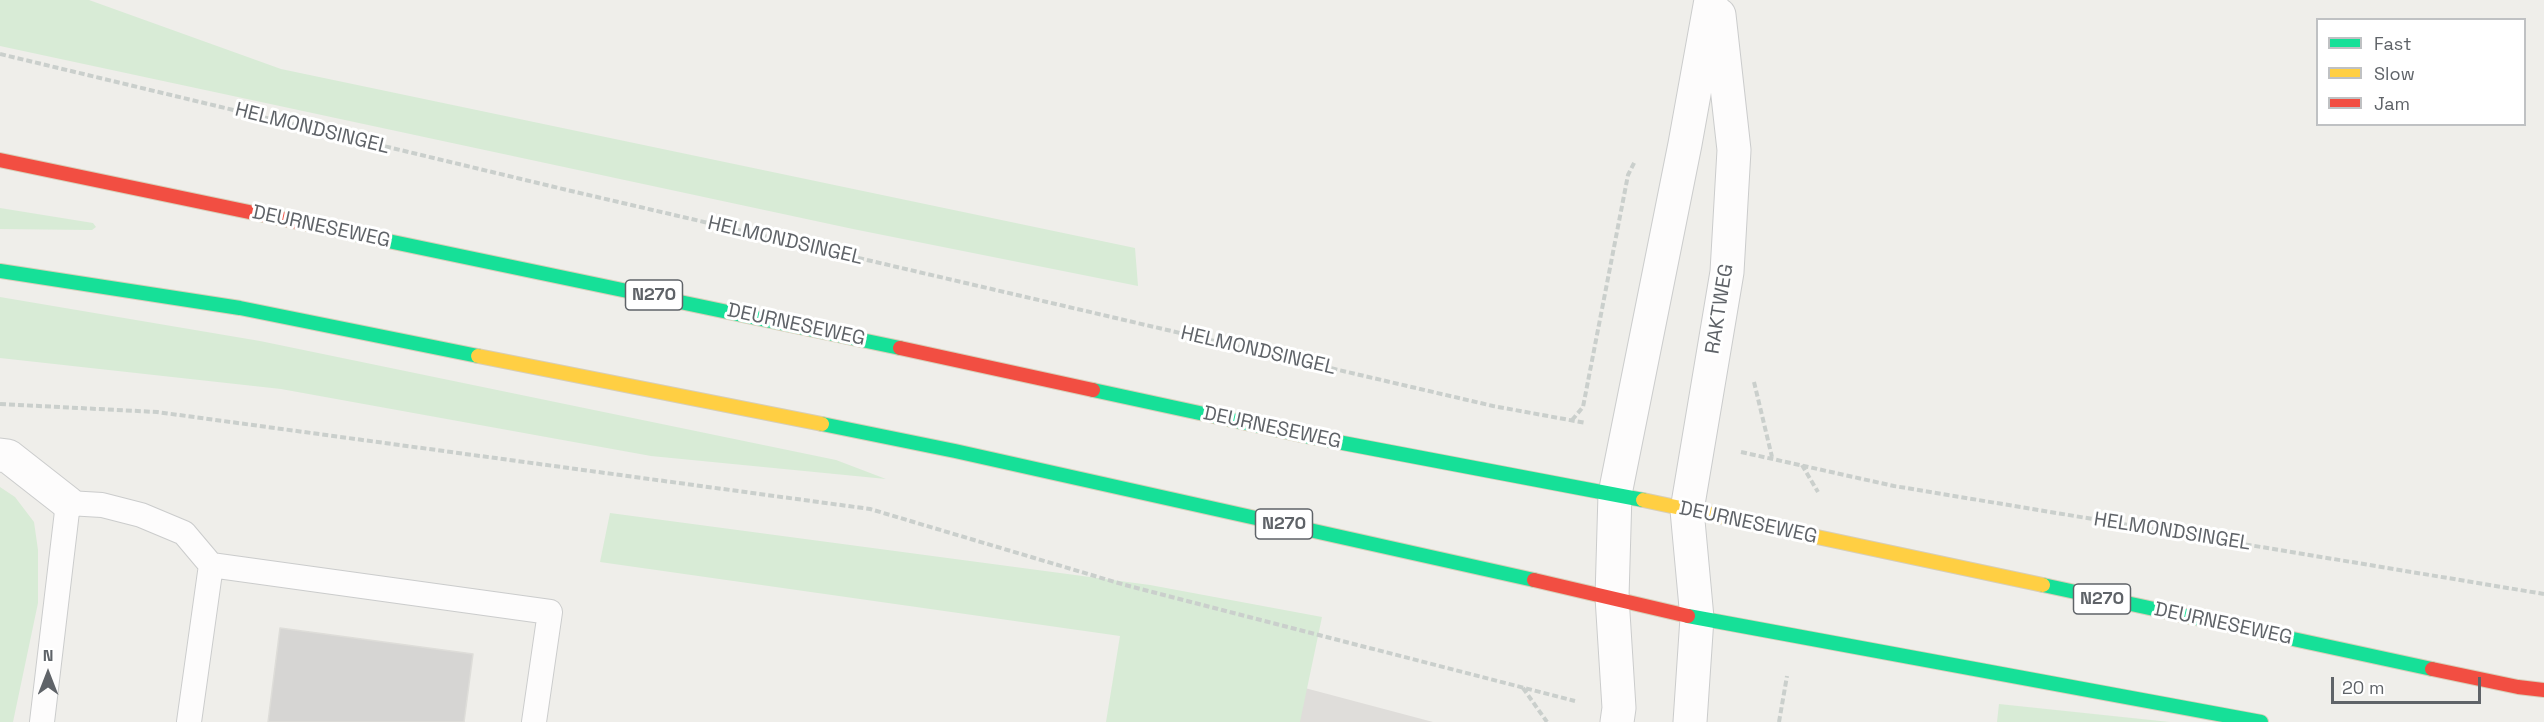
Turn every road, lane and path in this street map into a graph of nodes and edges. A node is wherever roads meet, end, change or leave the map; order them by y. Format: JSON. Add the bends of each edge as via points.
{"nodes":[{"id":1,"x":1711,"y":0,"type":"edge"},
{"id":2,"x":1717,"y":0,"type":"edge"},
{"id":3,"x":0,"y":54,"type":"edge"},
{"id":4,"x":0,"y":160,"type":"edge"},
{"id":5,"x":0,"y":271,"type":"edge"},
{"id":6,"x":0,"y":404,"type":"edge"},
{"id":7,"x":1572,"y":421,"type":"dead end"},
{"id":8,"x":0,"y":455,"type":"edge"},
{"id":9,"x":1802,"y":464,"type":"dead end"},
{"id":10,"x":1616,"y":494,"type":"junction"},
{"id":11,"x":68,"y":502,"type":"junction"},
{"id":12,"x":1687,"y":510,"type":"junction"},
{"id":13,"x":212,"y":565,"type":"junction"},
{"id":14,"x":2544,"y":594,"type":"edge"},
{"id":15,"x":1612,"y":597,"type":"junction"},
{"id":16,"x":1697,"y":618,"type":"junction"},
{"id":17,"x":1522,"y":687,"type":"junction"},
{"id":18,"x":2544,"y":690,"type":"edge"},
{"id":19,"x":1618,"y":715,"type":"edge"},
{"id":20,"x":42,"y":722,"type":"edge"},
{"id":21,"x":189,"y":722,"type":"edge"},
{"id":22,"x":534,"y":722,"type":"edge"},
{"id":23,"x":1547,"y":722,"type":"edge"},
{"id":24,"x":1690,"y":722,"type":"edge"},
{"id":25,"x":2261,"y":722,"type":"edge"}],
"edges":[{"from":1,"to":10,"type":"street"},
{"from":2,"to":12,"type":"street","name":"RAKTWEG","via":[[1734,150],[1727,272]]},
{"from":3,"to":7,"type":"path","name":"HELMONDSINGEL","via":[[579,193]]},
{"from":4,"to":10,"type":"main road","name":"DEURNESEWEG","number":"N270","via":[[1306,436]]},
{"from":5,"to":15,"type":"main road","number":"N270","via":[[240,308],[955,451]]},
{"from":6,"to":17,"type":"path","via":[[157,412],[870,509],[1125,585]]},
{"from":8,"to":11,"type":"street","via":[[8,456]]},
{"from":9,"to":14,"type":"path","name":"HELMONDSINGEL","via":[[1894,486]]},
{"from":10,"to":12,"type":"main road","name":"DEURNESEWEG","number":"N270"},
{"from":10,"to":15,"type":"street"},
{"from":11,"to":13,"type":"lane","via":[[112,507],[184,532]]},
{"from":11,"to":20,"type":"lane"},
{"from":12,"to":16,"type":"street","name":"RAKTWEG"},
{"from":12,"to":18,"type":"main road","name":"DEURNESEWEG","number":"N270"},
{"from":13,"to":21,"type":"lane"},
{"from":13,"to":22,"type":"lane","via":[[550,612]]},
{"from":15,"to":16,"type":"main road","number":"N270"},
{"from":15,"to":19,"type":"street"},
{"from":16,"to":24,"type":"street"},
{"from":16,"to":25,"type":"main road","number":"N270","via":[[1795,633]]},
{"from":17,"to":19,"type":"path"},
{"from":17,"to":23,"type":"path"}]}
